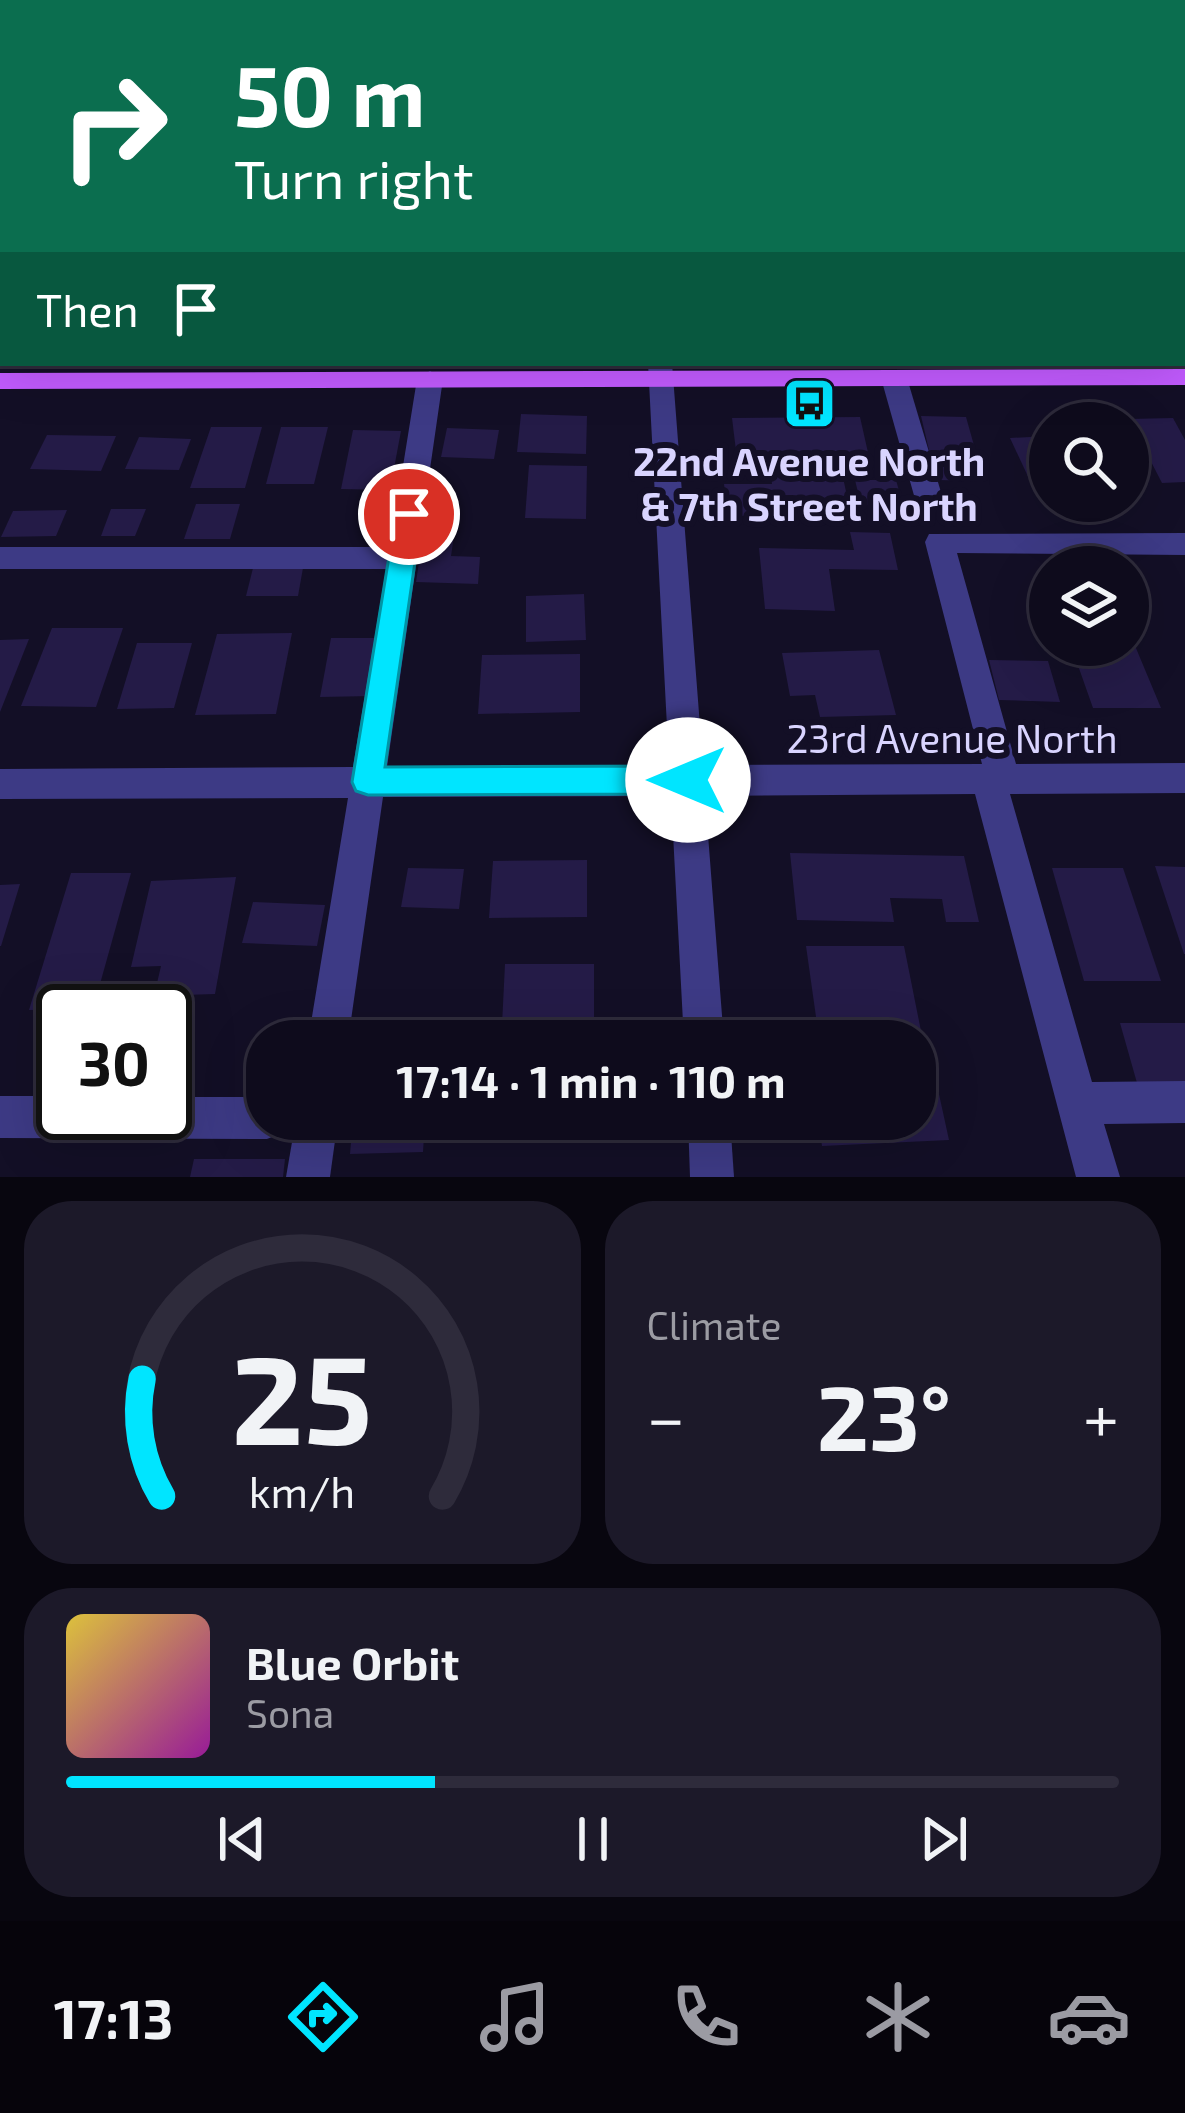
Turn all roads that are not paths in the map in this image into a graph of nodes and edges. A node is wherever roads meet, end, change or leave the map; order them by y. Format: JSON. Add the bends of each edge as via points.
{"nodes":[{"id":1,"x":660,"y":371,"type":"edge"},
{"id":2,"x":1185,"y":377,"type":"edge"},
{"id":3,"x":894,"y":378,"type":"junction"},
{"id":4,"x":430,"y":380,"type":"junction"},
{"id":5,"x":0,"y":381,"type":"edge"},
{"id":6,"x":929,"y":499,"type":"dead end"},
{"id":7,"x":1185,"y":544,"type":"edge"},
{"id":8,"x":0,"y":558,"type":"edge"},
{"id":9,"x":402,"y":559,"type":"junction"},
{"id":10,"x":1185,"y":778,"type":"edge"},
{"id":11,"x":996,"y":779,"type":"junction"},
{"id":12,"x":688,"y":780,"type":"junction"},
{"id":13,"x":368,"y":782,"type":"junction"},
{"id":14,"x":0,"y":784,"type":"edge"},
{"id":15,"x":331,"y":1020,"type":"edge"},
{"id":16,"x":703,"y":1020,"type":"edge"},
{"id":17,"x":1185,"y":1102,"type":"edge"},
{"id":18,"x":1077,"y":1103,"type":"junction"},
{"id":19,"x":0,"y":1117,"type":"edge"},
{"id":20,"x":246,"y":1118,"type":"edge"},
{"id":21,"x":313,"y":1140,"type":"edge"},
{"id":22,"x":710,"y":1140,"type":"edge"},
{"id":23,"x":308,"y":1177,"type":"edge"},
{"id":24,"x":712,"y":1177,"type":"edge"},
{"id":25,"x":1098,"y":1177,"type":"edge"}],
"edges":[{"from":1,"to":3,"type":"main road"},
{"from":1,"to":4,"type":"main road"},
{"from":1,"to":12,"type":"street"},
{"from":2,"to":3,"type":"main road"},
{"from":3,"to":6,"type":"street"},
{"from":4,"to":5,"type":"main road"},
{"from":4,"to":9,"type":"street"},
{"from":7,"to":11,"type":"street","via":[[938,542]]},
{"from":8,"to":9,"type":"street"},
{"from":9,"to":13,"type":"street"},
{"from":10,"to":11,"type":"street","name":"23rd Avenue North"},
{"from":11,"to":12,"type":"street","name":"23rd Avenue North"},
{"from":11,"to":18,"type":"street"},
{"from":12,"to":13,"type":"street","name":"23rd Avenue North"},
{"from":12,"to":16,"type":"street"},
{"from":13,"to":14,"type":"street","name":"23rd Avenue North"},
{"from":13,"to":15,"type":"street"},
{"from":17,"to":18,"type":"street"},
{"from":18,"to":25,"type":"street"},
{"from":19,"to":20,"type":"street"},
{"from":21,"to":23,"type":"street"},
{"from":22,"to":24,"type":"street"}]}
